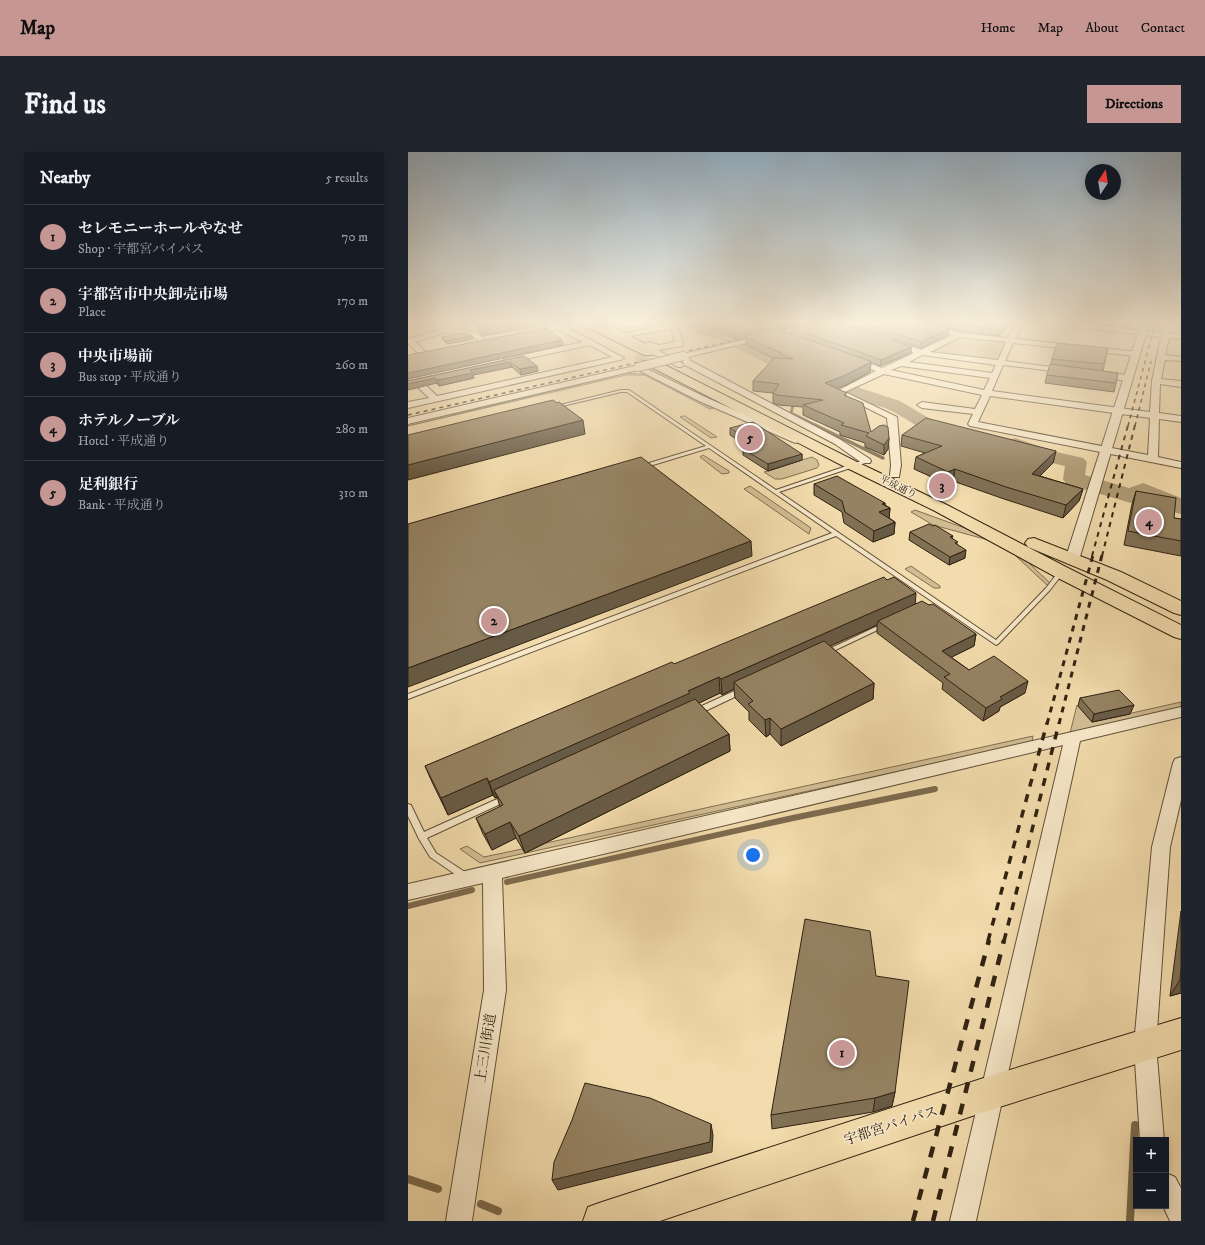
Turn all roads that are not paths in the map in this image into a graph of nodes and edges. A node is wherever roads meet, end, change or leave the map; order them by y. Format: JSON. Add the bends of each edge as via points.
{"nodes":[{"id":1,"x":550,"y":374,"type":"edge"},
{"id":2,"x":610,"y":374,"type":"edge"},
{"id":3,"x":653,"y":374,"type":"tunnel mouth"},
{"id":4,"x":660,"y":374,"type":"tunnel mouth"},
{"id":5,"x":679,"y":374,"type":"tunnel mouth"},
{"id":6,"x":682,"y":374,"type":"edge"},
{"id":7,"x":699,"y":374,"type":"edge"},
{"id":8,"x":709,"y":374,"type":"edge"},
{"id":9,"x":878,"y":374,"type":"edge"},
{"id":10,"x":891,"y":374,"type":"edge"},
{"id":11,"x":979,"y":374,"type":"edge"},
{"id":12,"x":1092,"y":374,"type":"edge"},
{"id":13,"x":1128,"y":374,"type":"edge"},
{"id":14,"x":1157,"y":374,"type":"edge"},
{"id":15,"x":994,"y":376,"type":"joint"},
{"id":16,"x":1127,"y":378,"type":"junction"},
{"id":17,"x":415,"y":380,"type":"edge"},
{"id":18,"x":1156,"y":381,"type":"junction"},
{"id":19,"x":1181,"y":384,"type":"edge"},
{"id":20,"x":739,"y":390,"type":"junction"},
{"id":21,"x":987,"y":394,"type":"junction"},
{"id":22,"x":719,"y":396,"type":"junction"},
{"id":23,"x":702,"y":399,"type":"junction"},
{"id":24,"x":434,"y":400,"type":"junction"},
{"id":25,"x":408,"y":405,"type":"edge"},
{"id":26,"x":922,"y":405,"type":"dead end"},
{"id":27,"x":552,"y":407,"type":"edge"},
{"id":28,"x":1117,"y":410,"type":"junction"},
{"id":29,"x":979,"y":412,"type":"junction"},
{"id":30,"x":1154,"y":415,"type":"junction"},
{"id":31,"x":1181,"y":419,"type":"edge"},
{"id":32,"x":408,"y":421,"type":"edge"},
{"id":33,"x":708,"y":447,"type":"junction"},
{"id":34,"x":1106,"y":450,"type":"junction"},
{"id":35,"x":1153,"y":459,"type":"junction"},
{"id":36,"x":860,"y":463,"type":"junction"},
{"id":37,"x":1181,"y":465,"type":"edge"},
{"id":38,"x":633,"y":469,"type":"edge"},
{"id":39,"x":896,"y":475,"type":"junction"},
{"id":40,"x":775,"y":492,"type":"junction"},
{"id":41,"x":836,"y":534,"type":"junction"},
{"id":42,"x":1072,"y":560,"type":"junction"},
{"id":43,"x":1061,"y":572,"type":"junction"},
{"id":44,"x":1181,"y":609,"type":"edge"},
{"id":45,"x":892,"y":622,"type":"edge"},
{"id":46,"x":1181,"y":633,"type":"edge"},
{"id":47,"x":820,"y":655,"type":"edge"},
{"id":48,"x":748,"y":688,"type":"edge"},
{"id":49,"x":408,"y":697,"type":"edge"},
{"id":50,"x":1181,"y":712,"type":"edge"},
{"id":51,"x":690,"y":714,"type":"edge"},
{"id":52,"x":1073,"y":737,"type":"junction"},
{"id":53,"x":1181,"y":763,"type":"edge"},
{"id":54,"x":516,"y":794,"type":"edge"},
{"id":55,"x":408,"y":807,"type":"edge"},
{"id":56,"x":422,"y":836,"type":"junction"},
{"id":57,"x":492,"y":873,"type":"junction"},
{"id":58,"x":467,"y":878,"type":"junction"},
{"id":59,"x":408,"y":892,"type":"edge"},
{"id":60,"x":1181,"y":1034,"type":"edge"},
{"id":61,"x":1145,"y":1045,"type":"junction"},
{"id":62,"x":993,"y":1092,"type":"junction"},
{"id":63,"x":1152,"y":1137,"type":"edge"},
{"id":64,"x":1169,"y":1192,"type":"edge"},
{"id":65,"x":1181,"y":1215,"type":"edge"},
{"id":66,"x":460,"y":1221,"type":"edge"},
{"id":67,"x":602,"y":1221,"type":"edge"},
{"id":68,"x":963,"y":1221,"type":"edge"}],
"edges":[{"from":1,"to":24,"type":"street"},
{"from":2,"to":32,"type":"street"},
{"from":3,"to":23,"type":"street"},
{"from":4,"to":23,"type":"street","via":[[700,394],[704,397]]},
{"from":5,"to":22,"type":"main road","name":"平成通り"},
{"from":6,"to":36,"type":"main road","name":"平成通り"},
{"from":7,"to":20,"type":"street","via":[[728,388]]},
{"from":8,"to":20,"type":"street"},
{"from":9,"to":39,"type":"street","via":[[839,392],[892,417]]},
{"from":10,"to":21,"type":"street"},
{"from":11,"to":15,"type":"street"},
{"from":12,"to":16,"type":"street"},
{"from":13,"to":16,"type":"street"},
{"from":14,"to":18,"type":"street"},
{"from":15,"to":21,"type":"street"},
{"from":16,"to":28,"type":"street"},
{"from":17,"to":24,"type":"street"},
{"from":18,"to":19,"type":"street"},
{"from":18,"to":30,"type":"street"},
{"from":20,"to":36,"type":"street","via":[[838,442]]},
{"from":21,"to":28,"type":"street"},
{"from":21,"to":29,"type":"street"},
{"from":22,"to":23,"type":"street","via":[[798,441]]},
{"from":22,"to":36,"type":"main road","name":"平成通り"},
{"from":24,"to":25,"type":"street"},
{"from":26,"to":29,"type":"street"},
{"from":27,"to":33,"type":"lane","via":[[628,391]]},
{"from":28,"to":30,"type":"street"},
{"from":28,"to":34,"type":"street"},
{"from":29,"to":34,"type":"street","via":[[973,424]]},
{"from":30,"to":31,"type":"street"},
{"from":30,"to":35,"type":"street"},
{"from":33,"to":38,"type":"lane"},
{"from":33,"to":40,"type":"lane"},
{"from":34,"to":35,"type":"street"},
{"from":34,"to":42,"type":"street"},
{"from":35,"to":37,"type":"street"},
{"from":36,"to":39,"type":"main road","name":"平成通り"},
{"from":36,"to":40,"type":"lane"},
{"from":36,"to":43,"type":"main road","name":"平成通り"},
{"from":39,"to":42,"type":"main road","name":"平成通り"},
{"from":40,"to":41,"type":"lane"},
{"from":41,"to":43,"type":"lane","via":[[932,604],[996,643]]},
{"from":41,"to":49,"type":"lane"},
{"from":42,"to":44,"type":"main road","name":"平成通り","via":[[1114,576]]},
{"from":43,"to":46,"type":"main road","name":"平成通り"},
{"from":45,"to":47,"type":"lane"},
{"from":48,"to":51,"type":"lane"},
{"from":50,"to":52,"type":"street"},
{"from":52,"to":57,"type":"street"},
{"from":52,"to":62,"type":"street"},
{"from":53,"to":61,"type":"street","via":[[1161,847]]},
{"from":54,"to":56,"type":"lane"},
{"from":55,"to":56,"type":"lane"},
{"from":56,"to":58,"type":"lane","via":[[433,855]]},
{"from":57,"to":58,"type":"street"},
{"from":57,"to":66,"type":"street","name":"上三川街道","via":[[495,990]]},
{"from":58,"to":59,"type":"street"},
{"from":60,"to":61,"type":"main road","name":"宇都宮バイパス"},
{"from":61,"to":62,"type":"main road","name":"宇都宮バイパス"},
{"from":61,"to":63,"type":"street"},
{"from":62,"to":67,"type":"main road","name":"宇都宮バイパス"},
{"from":62,"to":68,"type":"street"},
{"from":64,"to":65,"type":"street"}]}
